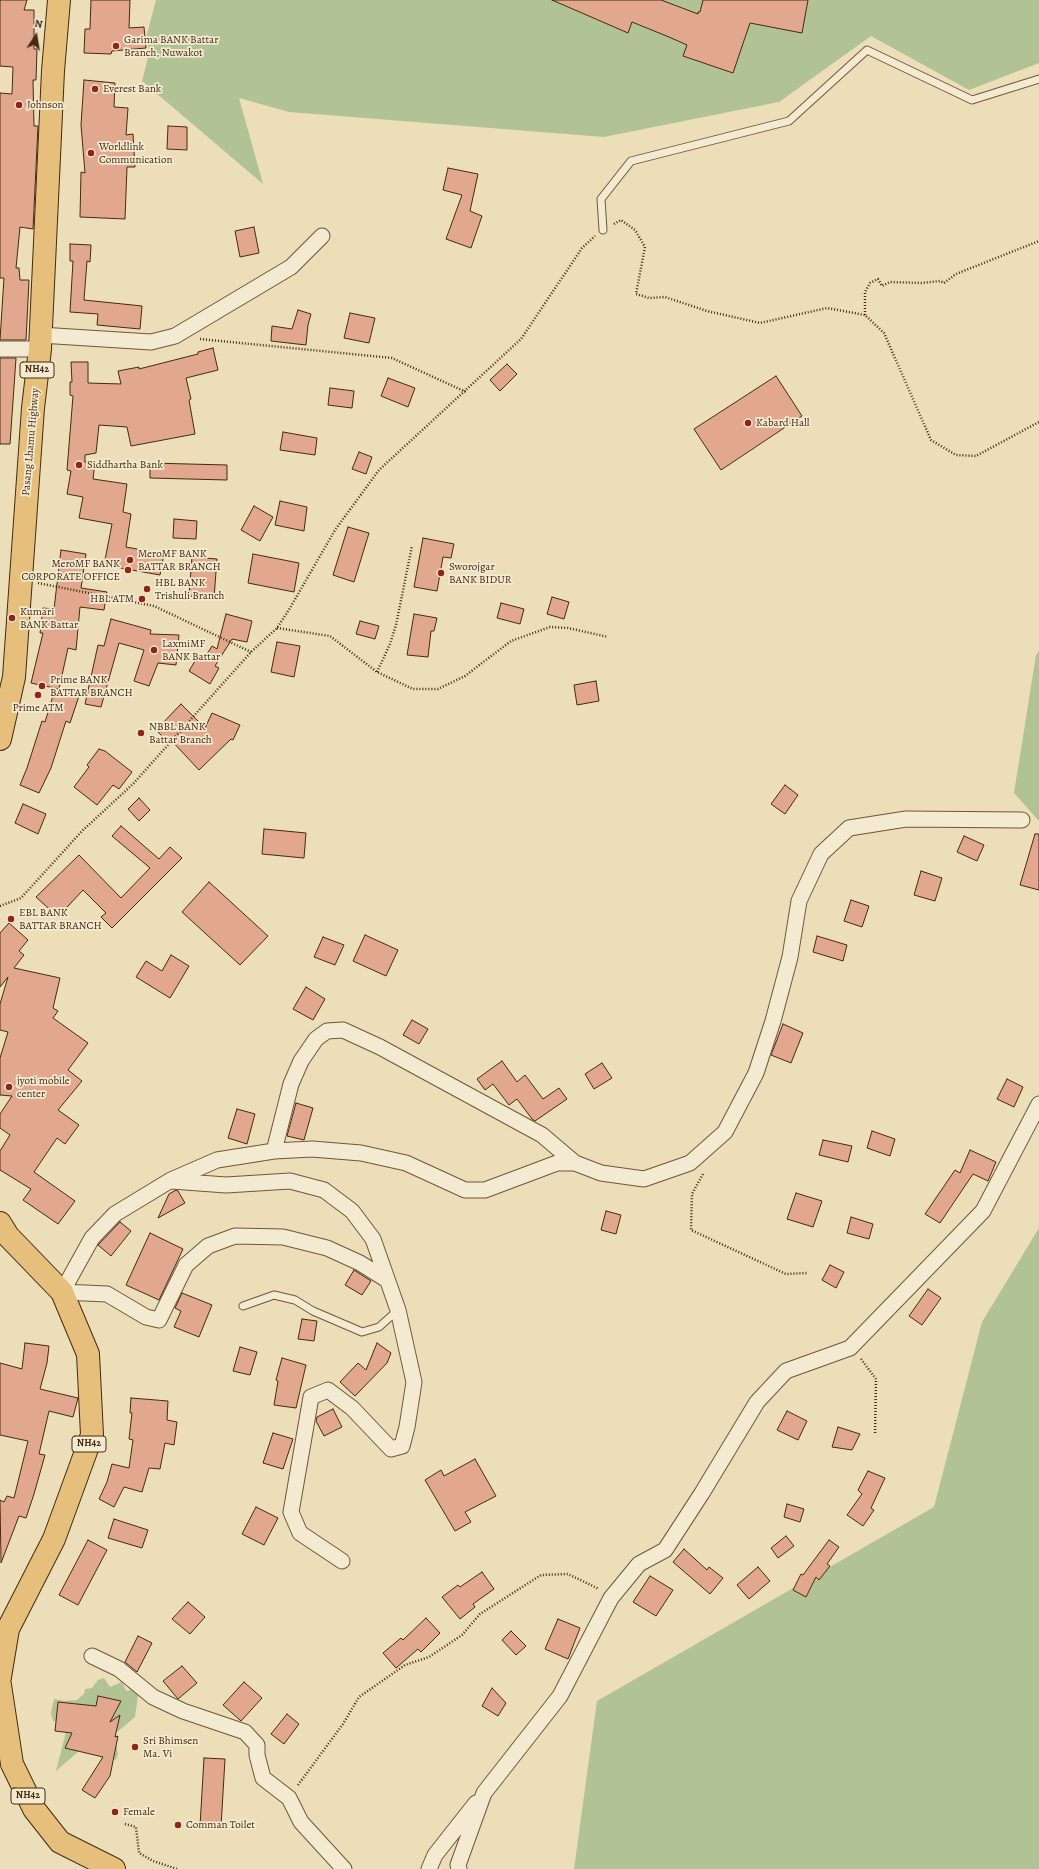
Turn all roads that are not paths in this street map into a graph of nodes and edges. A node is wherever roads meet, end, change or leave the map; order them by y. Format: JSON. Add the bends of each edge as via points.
{"nodes":[{"id":1,"x":59,"y":0,"type":"edge"},
{"id":2,"x":1039,"y":78,"type":"edge"},
{"id":3,"x":603,"y":230,"type":"road end"},
{"id":4,"x":322,"y":236,"type":"dead end"},
{"id":5,"x":40,"y":342,"type":"junction"},
{"id":6,"x":0,"y":349,"type":"edge"},
{"id":7,"x":0,"y":739,"type":"edge"},
{"id":8,"x":1022,"y":820,"type":"dead end"},
{"id":9,"x":1039,"y":1104,"type":"edge"},
{"id":10,"x":274,"y":1151,"type":"junction"},
{"id":11,"x":575,"y":1163,"type":"junction"},
{"id":12,"x":171,"y":1180,"type":"junction"},
{"id":13,"x":0,"y":1223,"type":"edge"},
{"id":14,"x":387,"y":1280,"type":"junction"},
{"id":15,"x":62,"y":1292,"type":"junction"},
{"id":16,"x":243,"y":1306,"type":"dead end"},
{"id":17,"x":398,"y":1310,"type":"junction"},
{"id":18,"x":342,"y":1561,"type":"dead end"},
{"id":19,"x":92,"y":1656,"type":"dead end"},
{"id":20,"x":0,"y":1677,"type":"edge"},
{"id":21,"x":0,"y":1685,"type":"edge"},
{"id":22,"x":484,"y":1793,"type":"junction"},
{"id":23,"x":114,"y":1869,"type":"edge"},
{"id":24,"x":344,"y":1869,"type":"edge"},
{"id":25,"x":429,"y":1869,"type":"edge"},
{"id":26,"x":459,"y":1869,"type":"edge"}],
"edges":[{"from":1,"to":5,"type":"main road","name":"Pasang Lhamu Highway","number":"NH42","via":[[53,71]]},
{"from":2,"to":3,"type":"lane","via":[[972,100],[867,50],[789,121],[631,161],[601,199]]},
{"from":4,"to":5,"type":"street","via":[[291,267],[175,336],[151,342]]},
{"from":5,"to":6,"type":"street"},
{"from":5,"to":7,"type":"main road","name":"Pasang Lhamu Highway","number":"NH42","via":[[14,677]]},
{"from":8,"to":11,"type":"street","via":[[906,819],[849,828],[821,854],[800,901],[790,957],[773,1021],[756,1073],[725,1132],[690,1163],[644,1179],[601,1173]]},
{"from":9,"to":22,"type":"street","via":[[982,1211],[850,1348],[786,1371],[757,1402],[665,1550],[639,1564],[611,1598],[560,1696]]},
{"from":10,"to":11,"type":"street","via":[[312,1149],[368,1155],[406,1163],[465,1190],[485,1190],[557,1163]]},
{"from":10,"to":11,"type":"street","via":[[291,1084],[301,1061],[316,1039],[327,1031],[343,1030],[380,1046],[542,1135]]},
{"from":10,"to":12,"type":"street","via":[[217,1160]]},
{"from":12,"to":14,"type":"street","via":[[226,1186],[290,1181],[324,1190],[352,1211],[373,1239]]},
{"from":12,"to":15,"type":"street","via":[[115,1214],[92,1238]]},
{"from":13,"to":15,"type":"main road","number":"NH42","via":[[8,1236]]},
{"from":14,"to":15,"type":"street","via":[[360,1263],[327,1248],[283,1237],[235,1236],[208,1246],[186,1265],[159,1320],[146,1317],[108,1294]]},
{"from":14,"to":17,"type":"street"},
{"from":15,"to":20,"type":"main road","number":"NH42","via":[[88,1354],[92,1435],[54,1539],[8,1630]]},
{"from":16,"to":17,"type":"lane","via":[[274,1295],[295,1300],[362,1332],[379,1326]]},
{"from":17,"to":18,"type":"street","via":[[414,1382],[402,1446],[391,1449],[352,1408],[328,1390],[311,1397],[291,1512],[300,1533]]},
{"from":19,"to":24,"type":"street","via":[[119,1669],[153,1697],[183,1711],[245,1732],[257,1745],[264,1778],[289,1798],[301,1822]]},
{"from":21,"to":23,"type":"main road","number":"NH42","via":[[12,1764],[34,1808],[60,1842]]},
{"from":22,"to":25,"type":"street","via":[[435,1855]]},
{"from":22,"to":26,"type":"street","via":[[458,1865]]}]}
